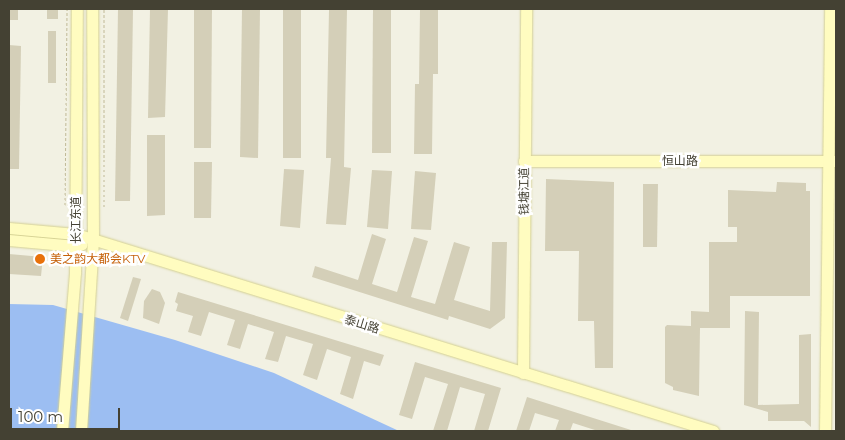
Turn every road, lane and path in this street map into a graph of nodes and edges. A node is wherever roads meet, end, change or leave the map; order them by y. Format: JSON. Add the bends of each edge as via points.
{"nodes":[{"id":1,"x":67,"y":9,"type":"edge"},
{"id":2,"x":77,"y":9,"type":"edge"},
{"id":3,"x":92,"y":9,"type":"edge"},
{"id":4,"x":104,"y":9,"type":"edge"},
{"id":5,"x":526,"y":9,"type":"edge"},
{"id":6,"x":830,"y":9,"type":"edge"},
{"id":7,"x":524,"y":161,"type":"junction"},
{"id":8,"x":832,"y":161,"type":"edge"},
{"id":9,"x":65,"y":205,"type":"dead end"},
{"id":10,"x":104,"y":207,"type":"dead end"},
{"id":11,"x":9,"y":228,"type":"edge"},
{"id":12,"x":9,"y":240,"type":"edge"},
{"id":13,"x":76,"y":240,"type":"junction"},
{"id":14,"x":93,"y":240,"type":"junction"},
{"id":15,"x":523,"y":374,"type":"junction"},
{"id":16,"x":62,"y":431,"type":"edge"},
{"id":17,"x":81,"y":431,"type":"edge"},
{"id":18,"x":713,"y":431,"type":"edge"},
{"id":19,"x":825,"y":431,"type":"edge"}],
"edges":[{"from":1,"to":9,"type":"path"},
{"from":2,"to":13,"type":"street","name":"长江东道"},
{"from":3,"to":14,"type":"street","name":"长江东道"},
{"from":4,"to":10,"type":"path"},
{"from":5,"to":7,"type":"street","name":"钱塘江道"},
{"from":6,"to":8,"type":"street"},
{"from":7,"to":8,"type":"street","name":"恒山路"},
{"from":7,"to":15,"type":"street","name":"钱塘江道"},
{"from":8,"to":19,"type":"street"},
{"from":11,"to":13,"type":"street","name":"泰山路"},
{"from":12,"to":13,"type":"street"},
{"from":13,"to":14,"type":"street","name":"泰山路"},
{"from":13,"to":16,"type":"street","name":"长江东道"},
{"from":14,"to":15,"type":"street","name":"泰山路"},
{"from":14,"to":17,"type":"street","name":"长江东道"},
{"from":15,"to":18,"type":"street","name":"泰山路"}]}
